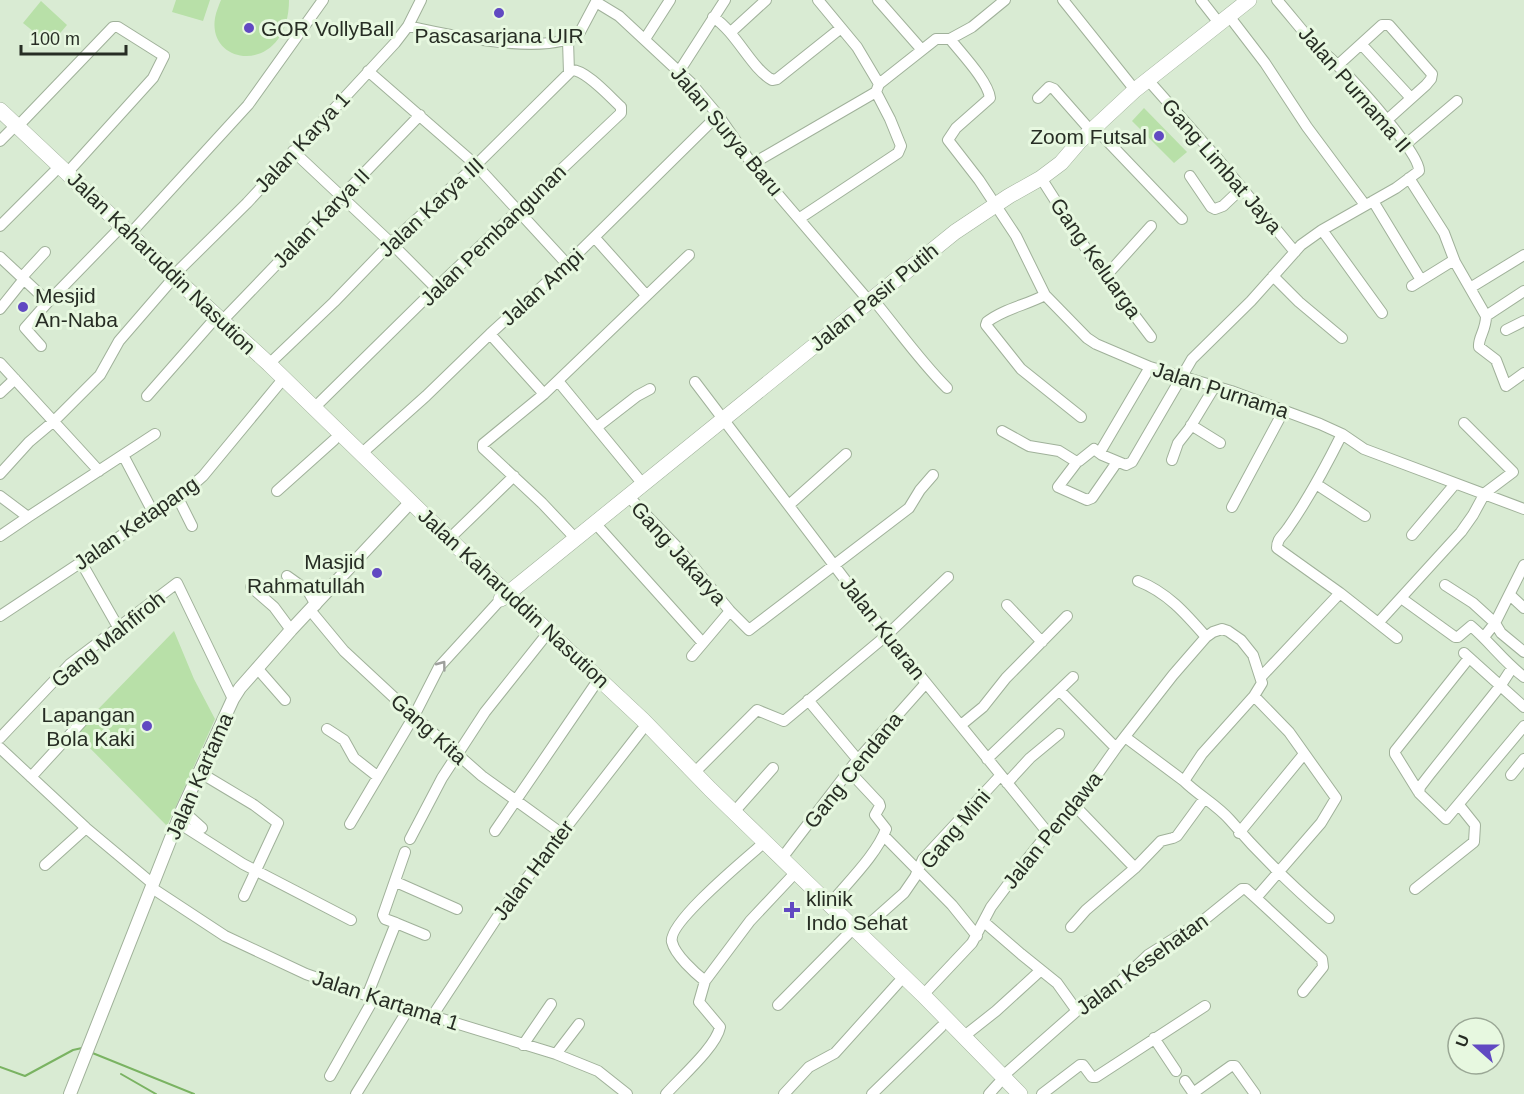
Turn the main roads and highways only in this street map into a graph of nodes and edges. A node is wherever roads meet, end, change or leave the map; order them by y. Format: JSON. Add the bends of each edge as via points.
{"nodes":[{"id":1,"x":1249,"y":0,"type":"edge"},
{"id":2,"x":0,"y":110,"type":"edge"},
{"id":3,"x":7,"y":130,"type":"edge"},
{"id":4,"x":234,"y":339,"type":"junction"},
{"id":5,"x":406,"y":507,"type":"junction"},
{"id":6,"x":504,"y":596,"type":"junction"},
{"id":7,"x":793,"y":876,"type":"junction"},
{"id":8,"x":854,"y":934,"type":"junction"},
{"id":9,"x":999,"y":1087,"type":"edge"},
{"id":10,"x":70,"y":1094,"type":"edge"},
{"id":11,"x":1020,"y":1094,"type":"edge"}],
"edges":[{"from":1,"to":6,"type":"highway","name":"Jalan Pasir Putih","via":[[1135,90],[1061,162],[955,231]]},
{"from":2,"to":3,"type":"highway","name":"Jalan Kaharuddin Nasution"},
{"from":3,"to":4,"type":"highway","name":"Jalan Kaharuddin Nasution","via":[[61,172]]},
{"from":4,"to":5,"type":"highway","name":"Jalan Kaharuddin Nasution"},
{"from":4,"to":6,"type":"highway","name":"Jalan Kaharuddin Nasution","via":[[269,364]]},
{"from":5,"to":6,"type":"highway","name":"Jalan Kaharuddin Nasution"},
{"from":5,"to":10,"type":"main road","name":"Jalan Kartama","via":[[291,630],[233,699],[177,822]]},
{"from":6,"to":7,"type":"highway","name":"Jalan Kaharuddin Nasution","via":[[543,639]]},
{"from":6,"to":7,"type":"highway","name":"Jalan Kaharuddin Nasution","via":[[695,772],[782,858]]},
{"from":7,"to":8,"type":"highway","name":"Jalan Kaharuddin Nasution"},
{"from":7,"to":8,"type":"highway","name":"Jalan Kaharuddin Nasution","via":[[830,904]]},
{"from":8,"to":9,"type":"highway","name":"Jalan Kaharuddin Nasution"},
{"from":8,"to":9,"type":"highway","name":"Jalan Kaharuddin Nasution","via":[[923,995],[963,1037]]},
{"from":9,"to":11,"type":"highway","name":"Jalan Kaharuddin Nasution"}]}
